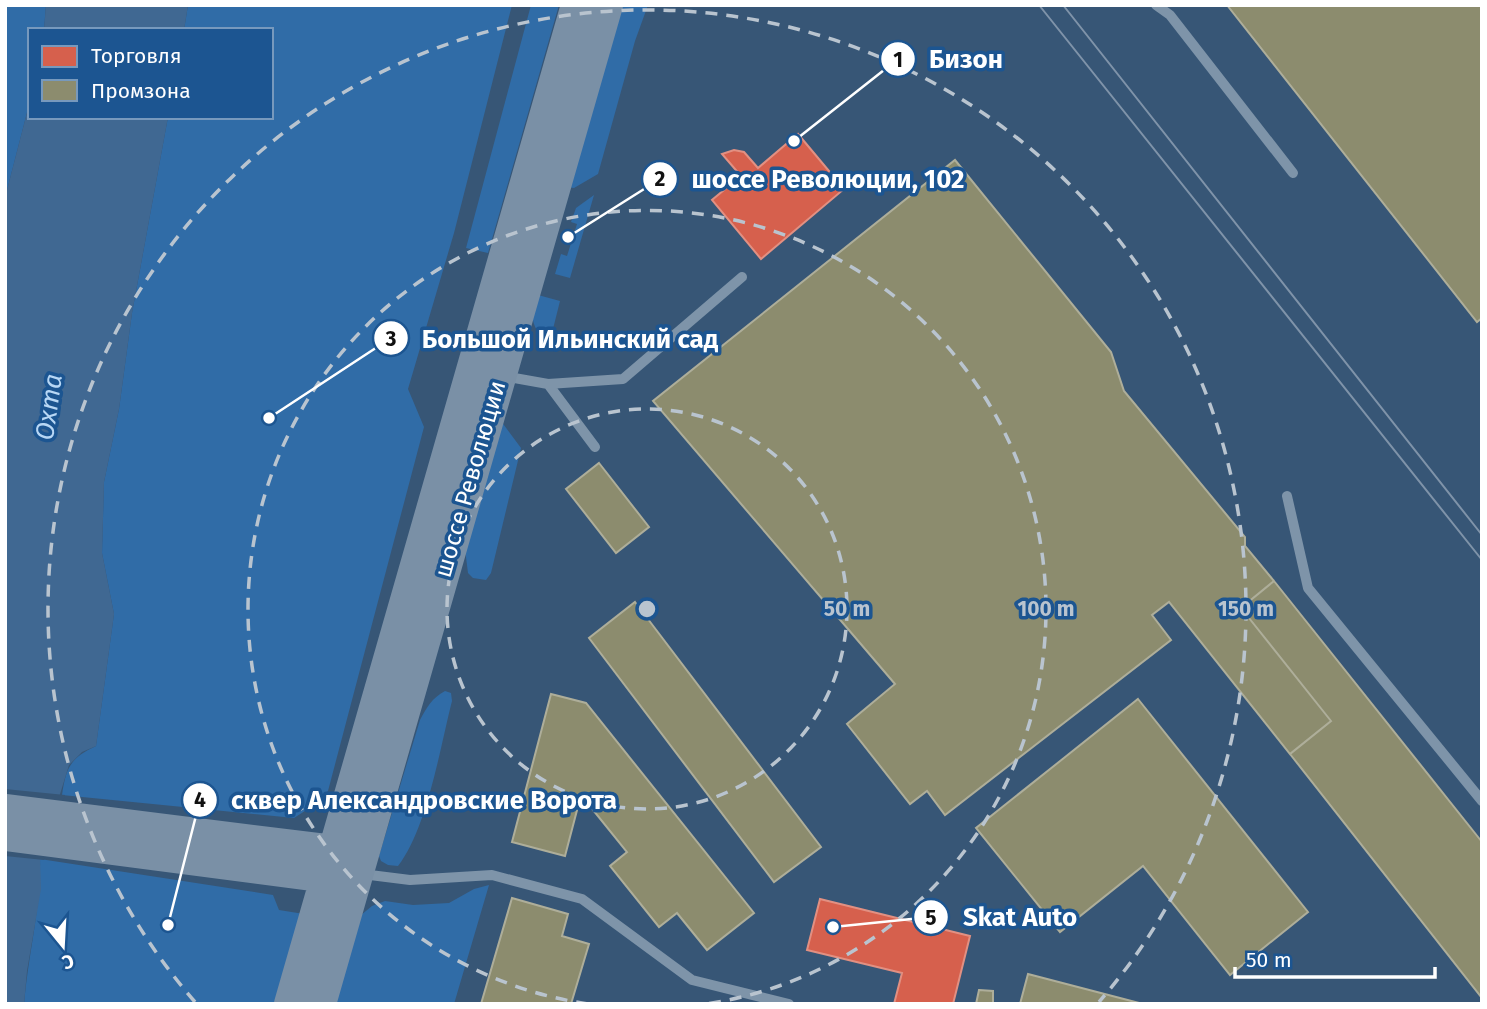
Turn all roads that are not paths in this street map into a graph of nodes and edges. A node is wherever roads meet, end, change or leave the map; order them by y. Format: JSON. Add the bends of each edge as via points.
{"nodes":[{"id":1,"x":577,"y":5,"type":"edge"},
{"id":2,"x":607,"y":5,"type":"edge"},
{"id":3,"x":1156,"y":5,"type":"edge"},
{"id":4,"x":1293,"y":173,"type":"dead end"},
{"id":5,"x":742,"y":277,"type":"dead end"},
{"id":6,"x":486,"y":373,"type":"junction"},
{"id":7,"x":548,"y":384,"type":"junction"},
{"id":8,"x":595,"y":447,"type":"dead end"},
{"id":9,"x":1287,"y":496,"type":"dead end"},
{"id":10,"x":1482,"y":802,"type":"edge"},
{"id":11,"x":5,"y":810,"type":"edge"},
{"id":12,"x":67,"y":829,"type":"junction"},
{"id":13,"x":5,"y":835,"type":"edge"},
{"id":14,"x":339,"y":867,"type":"junction"},
{"id":15,"x":290,"y":1004,"type":"edge"},
{"id":16,"x":320,"y":1004,"type":"edge"},
{"id":17,"x":789,"y":1004,"type":"edge"}],
"edges":[{"from":1,"to":6,"type":"main road","name":"шоссе Революции"},
{"from":2,"to":6,"type":"main road","name":"шоссе Революции"},
{"from":3,"to":4,"type":"lane","via":[[1170,15]]},
{"from":5,"to":7,"type":"lane","via":[[623,379]]},
{"from":6,"to":7,"type":"lane"},
{"from":6,"to":14,"type":"main road","name":"шоссе Революции"},
{"from":7,"to":8,"type":"lane"},
{"from":9,"to":10,"type":"lane","via":[[1308,588]]},
{"from":11,"to":12,"type":"main road"},
{"from":12,"to":13,"type":"main road"},
{"from":12,"to":14,"type":"main road"},
{"from":14,"to":15,"type":"main road"},
{"from":14,"to":16,"type":"main road"},
{"from":14,"to":17,"type":"lane","via":[[410,880],[492,875],[582,899],[692,980]]}]}
